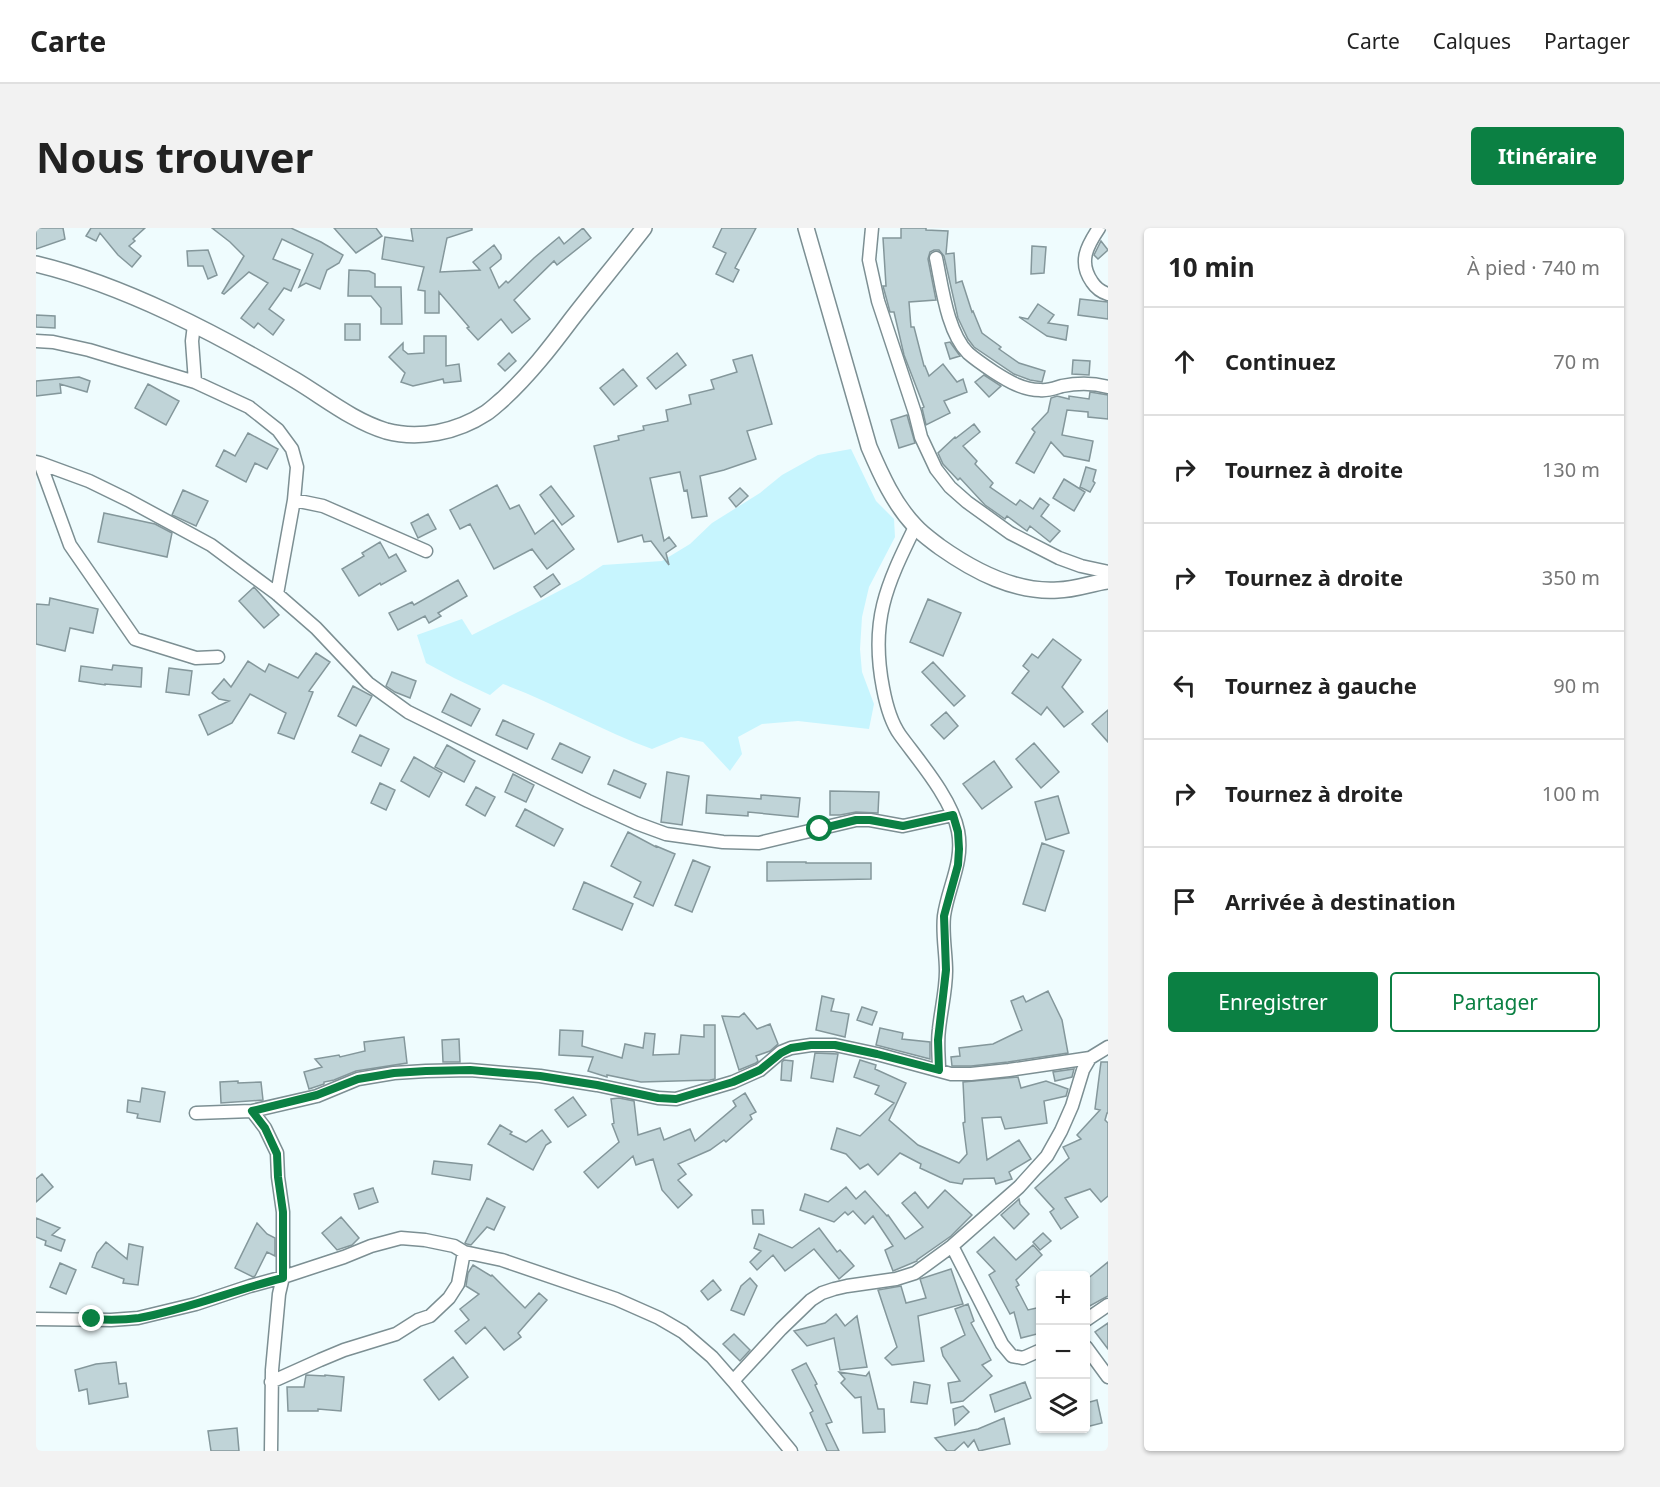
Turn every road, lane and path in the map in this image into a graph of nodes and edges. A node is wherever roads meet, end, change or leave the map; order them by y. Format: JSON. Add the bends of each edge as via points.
{"nodes":[{"id":1,"x":644,"y":228,"type":"edge"},
{"id":2,"x":806,"y":228,"type":"edge"},
{"id":3,"x":872,"y":228,"type":"edge"},
{"id":4,"x":1100,"y":228,"type":"edge"},
{"id":5,"x":936,"y":258,"type":"dead end"},
{"id":6,"x":36,"y":264,"type":"edge"},
{"id":7,"x":1108,"y":294,"type":"edge"},
{"id":8,"x":194,"y":325,"type":"junction"},
{"id":9,"x":36,"y":341,"type":"edge"},
{"id":10,"x":195,"y":382,"type":"junction"},
{"id":11,"x":1108,"y":387,"type":"edge"},
{"id":12,"x":38,"y":462,"type":"edge"},
{"id":13,"x":294,"y":501,"type":"junction"},
{"id":14,"x":915,"y":527,"type":"junction"},
{"id":15,"x":426,"y":552,"type":"dead end"},
{"id":16,"x":1108,"y":572,"type":"edge"},
{"id":17,"x":1108,"y":581,"type":"edge"},
{"id":18,"x":277,"y":594,"type":"junction"},
{"id":19,"x":218,"y":657,"type":"dead end"},
{"id":20,"x":953,"y":815,"type":"junction"},
{"id":21,"x":1108,"y":1047,"type":"edge"},
{"id":22,"x":1090,"y":1058,"type":"junction"},
{"id":23,"x":939,"y":1070,"type":"junction"},
{"id":24,"x":252,"y":1111,"type":"junction"},
{"id":25,"x":196,"y":1113,"type":"dead end"},
{"id":26,"x":952,"y":1246,"type":"junction"},
{"id":27,"x":464,"y":1252,"type":"junction"},
{"id":28,"x":283,"y":1278,"type":"junction"},
{"id":29,"x":1108,"y":1305,"type":"edge"},
{"id":30,"x":1090,"y":1317,"type":"edge"},
{"id":31,"x":36,"y":1318,"type":"edge"},
{"id":32,"x":1090,"y":1352,"type":"edge"},
{"id":33,"x":1036,"y":1353,"type":"edge"},
{"id":34,"x":1108,"y":1377,"type":"edge"},
{"id":35,"x":733,"y":1381,"type":"junction"},
{"id":36,"x":272,"y":1382,"type":"junction"},
{"id":37,"x":271,"y":1451,"type":"edge"},
{"id":38,"x":790,"y":1451,"type":"edge"}],
"edges":[{"from":1,"to":8,"type":"street","via":[[515,387],[487,413],[443,431],[415,436],[369,425]]},
{"from":2,"to":14,"type":"street","via":[[869,447],[882,478]]},
{"from":3,"to":16,"type":"street","via":[[869,260],[878,302],[921,437],[936,469],[967,502],[1010,533],[1059,558]]},
{"from":4,"to":7,"type":"street","via":[[1086,252],[1084,264],[1095,286]]},
{"from":5,"to":11,"type":"street","via":[[954,329],[967,351],[981,364],[1026,388],[1047,390],[1083,384]]},
{"from":6,"to":8,"type":"street","via":[[109,286]]},
{"from":8,"to":10,"type":"street"},
{"from":9,"to":10,"type":"street","via":[[89,350]]},
{"from":10,"to":13,"type":"street","via":[[249,407],[278,430],[292,449],[297,467]]},
{"from":12,"to":18,"type":"street","via":[[89,481],[211,545]]},
{"from":12,"to":19,"type":"street","via":[[70,545],[135,639],[196,658]]},
{"from":13,"to":15,"type":"street","via":[[322,506]]},
{"from":13,"to":18,"type":"street"},
{"from":14,"to":17,"type":"street","via":[[954,557],[989,577],[1024,588],[1059,590]]},
{"from":14,"to":20,"type":"street","via":[[882,607],[879,670],[889,713],[898,732]]},
{"from":18,"to":20,"type":"street","via":[[368,683],[408,712],[588,801],[666,834],[759,843],[856,820],[903,826]]},
{"from":20,"to":23,"type":"street","via":[[959,849],[944,916],[946,970],[938,1040]]},
{"from":21,"to":22,"type":"street"},
{"from":22,"to":23,"type":"street","via":[[971,1074]]},
{"from":22,"to":26,"type":"street","via":[[1047,1156],[1019,1187]]},
{"from":23,"to":24,"type":"street","via":[[835,1045],[811,1045],[791,1048],[760,1070],[733,1082],[676,1099],[540,1076],[426,1071],[358,1079],[317,1095]]},
{"from":24,"to":25,"type":"street"},
{"from":24,"to":28,"type":"street","via":[[277,1154]]},
{"from":26,"to":33,"type":"street","via":[[1002,1344],[1012,1356],[1023,1358]]},
{"from":26,"to":35,"type":"street","via":[[915,1273],[817,1296]]},
{"from":27,"to":28,"type":"street","via":[[454,1246],[401,1238]]},
{"from":27,"to":35,"type":"street","via":[[567,1281],[659,1318],[701,1346]]},
{"from":27,"to":36,"type":"street","via":[[458,1284],[430,1316],[396,1334],[336,1353]]},
{"from":28,"to":31,"type":"street","via":[[138,1318]]},
{"from":28,"to":36,"type":"street"},
{"from":29,"to":30,"type":"street"},
{"from":32,"to":34,"type":"street"},
{"from":35,"to":38,"type":"street"},
{"from":36,"to":37,"type":"street"}]}
